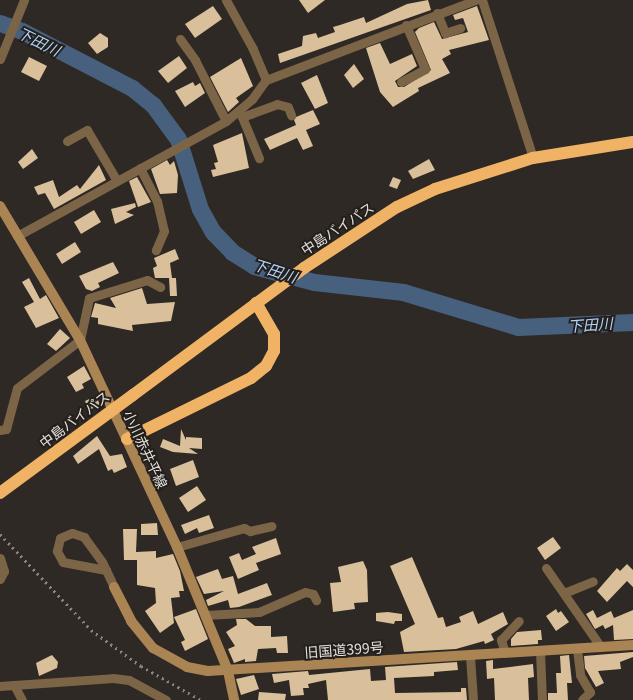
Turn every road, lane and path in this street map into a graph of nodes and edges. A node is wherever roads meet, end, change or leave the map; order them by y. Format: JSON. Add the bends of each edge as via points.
{"nodes":[{"id":1,"x":24,"y":0,"type":"edge"},
{"id":2,"x":226,"y":0,"type":"edge"},
{"id":3,"x":475,"y":0,"type":"edge"},
{"id":4,"x":482,"y":0,"type":"edge"},
{"id":5,"x":437,"y":13,"type":"junction"},
{"id":6,"x":406,"y":25,"type":"junction"},
{"id":7,"x":460,"y":28,"type":"dead end"},
{"id":8,"x":180,"y":40,"type":"dead end"},
{"id":9,"x":0,"y":60,"type":"edge"},
{"id":10,"x":266,"y":80,"type":"junction"},
{"id":11,"x":401,"y":82,"type":"dead end"},
{"id":12,"x":241,"y":114,"type":"junction"},
{"id":13,"x":291,"y":115,"type":"dead end"},
{"id":14,"x":226,"y":121,"type":"junction"},
{"id":15,"x":67,"y":141,"type":"dead end"},
{"id":16,"x":633,"y":142,"type":"edge"},
{"id":17,"x":260,"y":158,"type":"dead end"},
{"id":18,"x":533,"y":158,"type":"junction"},
{"id":19,"x":140,"y":168,"type":"junction"},
{"id":20,"x":117,"y":181,"type":"junction"},
{"id":21,"x":0,"y":206,"type":"edge"},
{"id":22,"x":17,"y":236,"type":"junction"},
{"id":23,"x":156,"y":250,"type":"dead end"},
{"id":24,"x":160,"y":287,"type":"dead end"},
{"id":25,"x":256,"y":303,"type":"junction"},
{"id":26,"x":80,"y":340,"type":"junction"},
{"id":27,"x":0,"y":430,"type":"edge"},
{"id":28,"x":127,"y":439,"type":"junction"},
{"id":29,"x":0,"y":493,"type":"edge"},
{"id":30,"x":271,"y":526,"type":"dead end"},
{"id":31,"x":177,"y":547,"type":"junction"},
{"id":32,"x":0,"y":558,"type":"edge"},
{"id":33,"x":546,"y":568,"type":"dead end"},
{"id":34,"x":106,"y":570,"type":"junction"},
{"id":35,"x":0,"y":579,"type":"edge"},
{"id":36,"x":593,"y":581,"type":"dead end"},
{"id":37,"x":114,"y":587,"type":"joint"},
{"id":38,"x":564,"y":593,"type":"junction"},
{"id":39,"x":316,"y":600,"type":"dead end"},
{"id":40,"x":205,"y":615,"type":"junction"},
{"id":41,"x":519,"y":621,"type":"dead end"},
{"id":42,"x":633,"y":645,"type":"edge"},
{"id":43,"x":601,"y":647,"type":"junction"},
{"id":44,"x":577,"y":649,"type":"junction"},
{"id":45,"x":540,"y":651,"type":"junction"},
{"id":46,"x":505,"y":653,"type":"junction"},
{"id":47,"x":470,"y":656,"type":"junction"},
{"id":48,"x":228,"y":671,"type":"junction"},
{"id":49,"x":14,"y":685,"type":"junction"},
{"id":50,"x":0,"y":686,"type":"edge"},
{"id":51,"x":22,"y":700,"type":"edge"},
{"id":52,"x":166,"y":700,"type":"edge"},
{"id":53,"x":234,"y":700,"type":"edge"},
{"id":54,"x":473,"y":700,"type":"edge"},
{"id":55,"x":542,"y":700,"type":"edge"},
{"id":56,"x":582,"y":700,"type":"edge"}],
"edges":[{"from":1,"to":9,"type":"street"},
{"from":2,"to":10,"type":"street","via":[[253,49]]},
{"from":3,"to":5,"type":"street"},
{"from":4,"to":18,"type":"street"},
{"from":5,"to":6,"type":"street"},
{"from":5,"to":7,"type":"street","via":[[445,33]]},
{"from":6,"to":10,"type":"street"},
{"from":6,"to":11,"type":"street","via":[[425,69]]},
{"from":8,"to":14,"type":"street","via":[[195,60]]},
{"from":10,"to":12,"type":"street"},
{"from":12,"to":13,"type":"street","via":[[277,104],[288,107]]},
{"from":12,"to":14,"type":"street"},
{"from":12,"to":17,"type":"street"},
{"from":14,"to":19,"type":"street"},
{"from":15,"to":20,"type":"street","via":[[87,130]]},
{"from":16,"to":18,"type":"highway","name":"中島バイパス"},
{"from":18,"to":25,"type":"highway","name":"中島バイパス","via":[[435,189],[397,207]]},
{"from":19,"to":20,"type":"street"},
{"from":19,"to":23,"type":"street","via":[[157,201],[164,231]]},
{"from":20,"to":22,"type":"street"},
{"from":21,"to":22,"type":"street","name":"小川赤井平線"},
{"from":22,"to":26,"type":"street","name":"小川赤井平線"},
{"from":24,"to":26,"type":"street","via":[[147,280],[89,298]]},
{"from":25,"to":28,"type":"highway","via":[[274,334],[274,351],[266,366],[251,378]]},
{"from":25,"to":29,"type":"highway","name":"中島バイパス","bridge":true},
{"from":26,"to":27,"type":"street","via":[[17,388],[6,429]]},
{"from":26,"to":28,"type":"street","name":"小川赤井平線"},
{"from":28,"to":31,"type":"street","name":"小川赤井平線"},
{"from":30,"to":31,"type":"street","via":[[250,531],[244,528]]},
{"from":31,"to":40,"type":"street","name":"小川赤井平線"},
{"from":32,"to":35,"type":"street","via":[[4,571]]},
{"from":33,"to":38,"type":"street"},
{"from":34,"to":34,"type":"street","name":"旧国道399号","via":[[80,534],[67,533],[60,538],[57,551],[63,562]]},
{"from":34,"to":37,"type":"street","name":"旧国道399号"},
{"from":36,"to":38,"type":"street"},
{"from":37,"to":48,"type":"street","name":"旧国道399号","via":[[131,621],[153,648],[187,667]]},
{"from":38,"to":43,"type":"street"},
{"from":39,"to":40,"type":"street","via":[[313,594],[305,592],[259,612]]},
{"from":40,"to":48,"type":"street","name":"小川赤井平線"},
{"from":41,"to":46,"type":"street","via":[[501,640]]},
{"from":42,"to":43,"type":"street","name":"旧国道399号"},
{"from":43,"to":44,"type":"street","name":"旧国道399号"},
{"from":44,"to":45,"type":"street","name":"旧国道399号"},
{"from":44,"to":56,"type":"street","via":[[580,675],[590,692]]},
{"from":45,"to":46,"type":"street","name":"旧国道399号"},
{"from":45,"to":55,"type":"street"},
{"from":46,"to":47,"type":"street","name":"旧国道399号"},
{"from":47,"to":48,"type":"street","name":"旧国道399号"},
{"from":47,"to":54,"type":"street"},
{"from":48,"to":53,"type":"street","name":"小川赤井平線"},
{"from":49,"to":50,"type":"street"},
{"from":49,"to":51,"type":"street"},
{"from":49,"to":52,"type":"street","via":[[113,678],[129,680]]}]}
